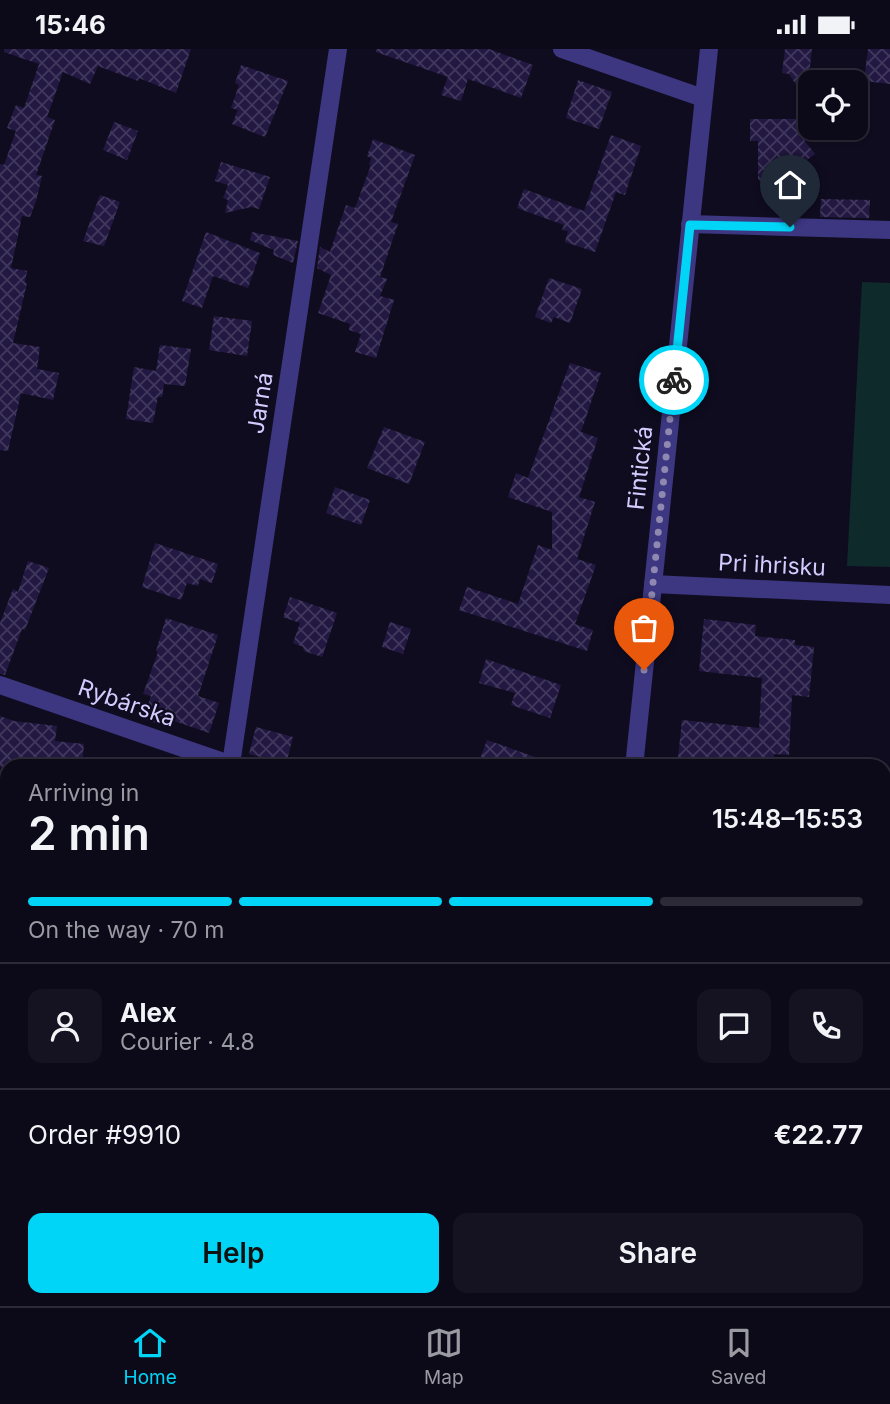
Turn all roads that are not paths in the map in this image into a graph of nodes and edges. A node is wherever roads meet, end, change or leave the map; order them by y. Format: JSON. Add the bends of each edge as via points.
{"nodes":[{"id":1,"x":338,"y":49,"type":"edge"},
{"id":2,"x":562,"y":49,"type":"edge"},
{"id":3,"x":709,"y":49,"type":"edge"},
{"id":4,"x":704,"y":98,"type":"junction"},
{"id":5,"x":690,"y":225,"type":"junction"},
{"id":6,"x":890,"y":230,"type":"edge"},
{"id":7,"x":653,"y":584,"type":"junction"},
{"id":8,"x":890,"y":596,"type":"edge"},
{"id":9,"x":0,"y":685,"type":"edge"},
{"id":10,"x":217,"y":759,"type":"edge"},
{"id":11,"x":236,"y":759,"type":"edge"},
{"id":12,"x":635,"y":759,"type":"edge"}],
"edges":[{"from":1,"to":11,"type":"street","name":"Jarná"},
{"from":2,"to":4,"type":"street"},
{"from":3,"to":4,"type":"street","name":"Fintická"},
{"from":4,"to":5,"type":"street","name":"Fintická"},
{"from":5,"to":6,"type":"street"},
{"from":5,"to":7,"type":"street","name":"Fintická"},
{"from":7,"to":8,"type":"street","name":"Pri ihrisku"},
{"from":7,"to":12,"type":"street","name":"Fintická"},
{"from":9,"to":10,"type":"street","name":"Rybárska"}]}
